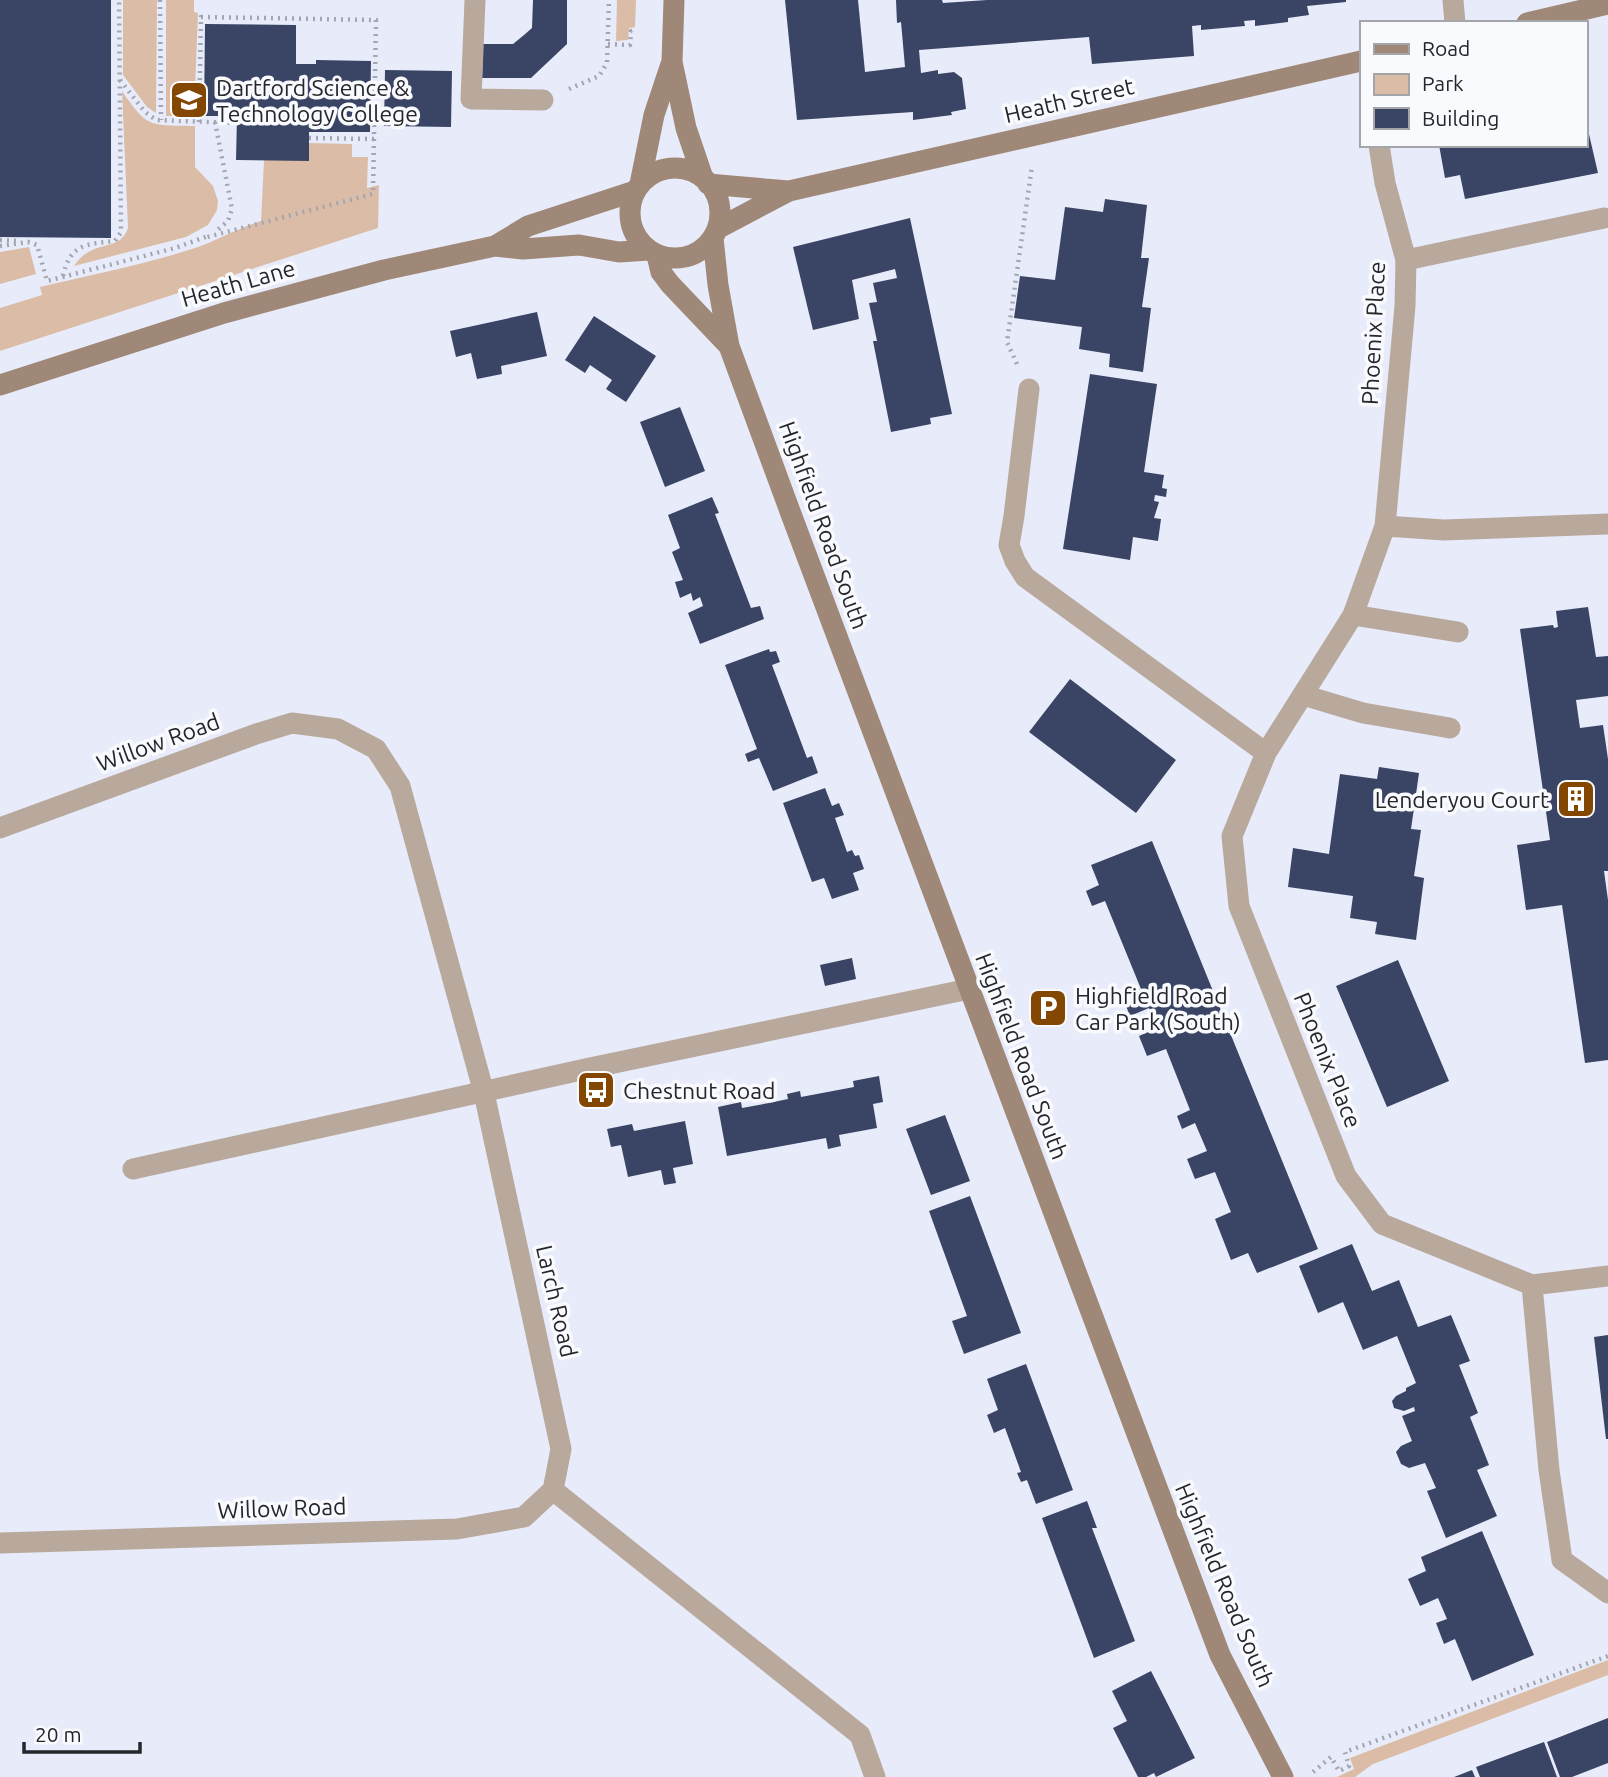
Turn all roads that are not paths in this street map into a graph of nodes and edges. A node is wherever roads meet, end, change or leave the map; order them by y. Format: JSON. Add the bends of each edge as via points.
{"nodes":[{"id":1,"x":475,"y":0,"type":"edge"},
{"id":2,"x":674,"y":0,"type":"edge"},
{"id":3,"x":1453,"y":0,"type":"edge"},
{"id":4,"x":1608,"y":4,"type":"edge"},
{"id":5,"x":1455,"y":21,"type":"edge"},
{"id":6,"x":1536,"y":21,"type":"edge"},
{"id":7,"x":1360,"y":61,"type":"edge"},
{"id":8,"x":672,"y":62,"type":"junction"},
{"id":9,"x":543,"y":100,"type":"road end"},
{"id":10,"x":1379,"y":147,"type":"edge"},
{"id":11,"x":706,"y":181,"type":"junction"},
{"id":12,"x":638,"y":188,"type":"junction"},
{"id":13,"x":789,"y":191,"type":"junction"},
{"id":14,"x":1604,"y":218,"type":"dead end"},
{"id":15,"x":715,"y":234,"type":"junction"},
{"id":16,"x":495,"y":246,"type":"junction"},
{"id":17,"x":653,"y":253,"type":"junction"},
{"id":18,"x":1406,"y":260,"type":"junction"},
{"id":19,"x":729,"y":346,"type":"junction"},
{"id":20,"x":0,"y":385,"type":"edge"},
{"id":21,"x":1029,"y":390,"type":"road end"},
{"id":22,"x":1608,"y":524,"type":"edge"},
{"id":23,"x":1385,"y":526,"type":"junction"},
{"id":24,"x":1353,"y":615,"type":"junction"},
{"id":25,"x":1458,"y":632,"type":"dead end"},
{"id":26,"x":1303,"y":695,"type":"junction"},
{"id":27,"x":1450,"y":728,"type":"dead end"},
{"id":28,"x":338,"y":729,"type":"joint"},
{"id":29,"x":1266,"y":753,"type":"junction"},
{"id":30,"x":0,"y":828,"type":"edge"},
{"id":31,"x":969,"y":989,"type":"junction"},
{"id":32,"x":484,"y":1093,"type":"junction"},
{"id":33,"x":133,"y":1169,"type":"dead end"},
{"id":34,"x":1608,"y":1276,"type":"edge"},
{"id":35,"x":1532,"y":1285,"type":"junction"},
{"id":36,"x":553,"y":1490,"type":"junction"},
{"id":37,"x":0,"y":1543,"type":"edge"},
{"id":38,"x":1608,"y":1593,"type":"edge"},
{"id":39,"x":1280,"y":1776,"type":"edge"},
{"id":40,"x":875,"y":1777,"type":"edge"}],
"edges":[{"from":1,"to":9,"type":"street","via":[[471,99]]},
{"from":2,"to":8,"type":"street"},
{"from":3,"to":5,"type":"street"},
{"from":4,"to":6,"type":"street"},
{"from":7,"to":13,"type":"street","name":"Heath Street"},
{"from":8,"to":11,"type":"street","via":[[683,120]]},
{"from":8,"to":12,"type":"street"},
{"from":10,"to":18,"type":"street","name":"Phoenix Place"},
{"from":11,"to":12,"type":"street","via":[[691,171],[663,169]]},
{"from":11,"to":13,"type":"street","name":"Heath Street"},
{"from":11,"to":15,"type":"street","via":[[719,205]]},
{"from":12,"to":16,"type":"street","name":"Heath Lane","via":[[528,226]]},
{"from":12,"to":17,"type":"street","via":[[630,207],[631,224]]},
{"from":13,"to":15,"type":"street","name":"Heath Street"},
{"from":14,"to":18,"type":"street"},
{"from":15,"to":17,"type":"street","via":[[688,256]]},
{"from":15,"to":19,"type":"street","name":"Highfield Road South"},
{"from":16,"to":17,"type":"street","name":"Heath Lane","via":[[579,245]]},
{"from":16,"to":20,"type":"street","name":"Heath Lane","via":[[224,313]]},
{"from":17,"to":19,"type":"street","name":"Highfield Road South","via":[[670,284]]},
{"from":18,"to":23,"type":"street","name":"Phoenix Place"},
{"from":19,"to":31,"type":"street","name":"Highfield Road South"},
{"from":21,"to":29,"type":"street","via":[[1009,545],[1025,577]]},
{"from":22,"to":23,"type":"street","via":[[1444,530]]},
{"from":23,"to":24,"type":"street","name":"Phoenix Place"},
{"from":24,"to":25,"type":"street"},
{"from":24,"to":26,"type":"street","name":"Phoenix Place"},
{"from":26,"to":27,"type":"street","via":[[1363,713]]},
{"from":26,"to":29,"type":"street","name":"Phoenix Place"},
{"from":28,"to":30,"type":"street","name":"Willow Road","via":[[292,723]]},
{"from":28,"to":32,"type":"street","name":"Larch Road","via":[[376,749],[400,786]]},
{"from":29,"to":35,"type":"street","name":"Phoenix Place","via":[[1232,836],[1239,906],[1346,1176],[1382,1224]]},
{"from":31,"to":32,"type":"street"},
{"from":31,"to":39,"type":"street","name":"Highfield Road South","via":[[1220,1656]]},
{"from":32,"to":33,"type":"street"},
{"from":32,"to":36,"type":"street","name":"Larch Road","via":[[561,1449]]},
{"from":34,"to":35,"type":"street","name":"Phoenix Place"},
{"from":35,"to":38,"type":"street","via":[[1562,1560]]},
{"from":36,"to":37,"type":"street","name":"Willow Road","via":[[524,1517],[457,1529]]},
{"from":36,"to":40,"type":"street","via":[[860,1735]]}]}
